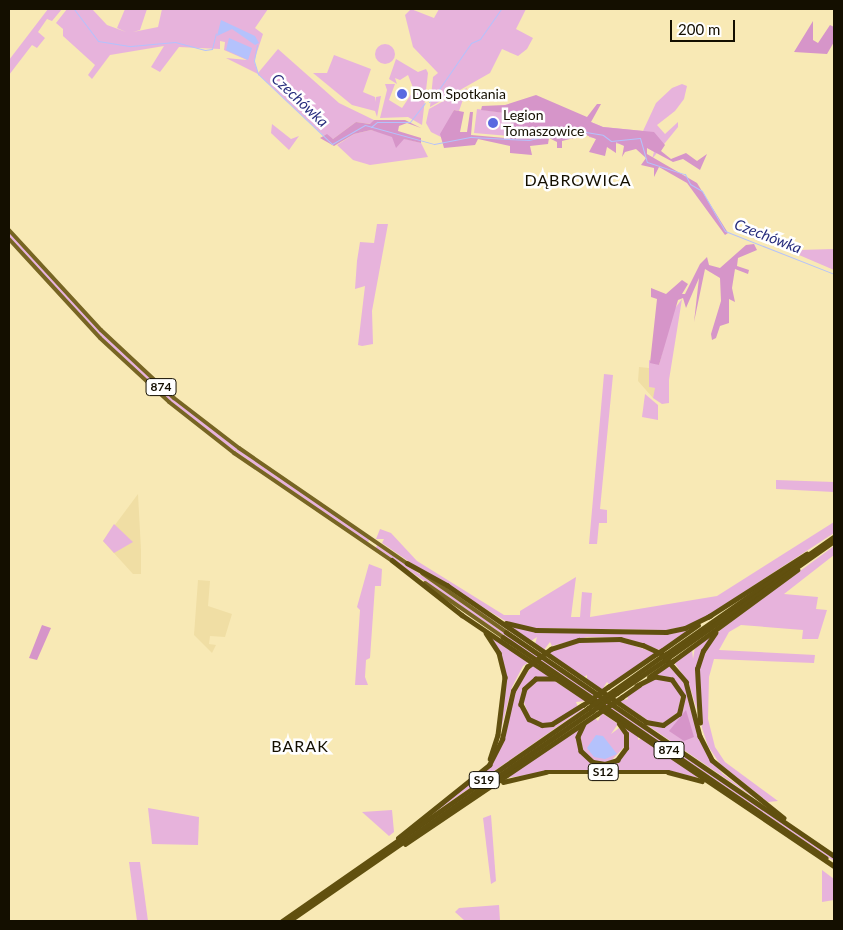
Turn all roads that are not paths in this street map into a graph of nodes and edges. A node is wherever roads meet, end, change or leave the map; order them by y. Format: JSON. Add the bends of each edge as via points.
{"nodes":[{"id":1,"x":9,"y":230,"type":"edge"},
{"id":2,"x":9,"y":239,"type":"edge"},
{"id":3,"x":834,"y":537,"type":"edge"},
{"id":4,"x":834,"y":541,"type":"edge"},
{"id":5,"x":818,"y":548,"type":"junction"},
{"id":6,"x":813,"y":556,"type":"junction"},
{"id":7,"x":392,"y":560,"type":"junction"},
{"id":8,"x":407,"y":563,"type":"junction"},
{"id":9,"x":491,"y":616,"type":"junction"},
{"id":10,"x":710,"y":616,"type":"junction"},
{"id":11,"x":728,"y":622,"type":"junction"},
{"id":12,"x":476,"y":624,"type":"junction"},
{"id":13,"x":506,"y":632,"type":"joint"},
{"id":14,"x":503,"y":637,"type":"joint"},
{"id":15,"x":667,"y":659,"type":"junction"},
{"id":16,"x":565,"y":685,"type":"junction"},
{"id":17,"x":637,"y":686,"type":"junction"},
{"id":18,"x":611,"y":716,"type":"junction"},
{"id":19,"x":590,"y":719,"type":"junction"},
{"id":20,"x":711,"y":759,"type":"junction"},
{"id":21,"x":466,"y":786,"type":"junction"},
{"id":22,"x":718,"y":789,"type":"junction"},
{"id":23,"x":488,"y":790,"type":"junction"},
{"id":24,"x":815,"y":842,"type":"junction"},
{"id":25,"x":383,"y":853,"type":"junction"},
{"id":26,"x":834,"y":856,"type":"edge"},
{"id":27,"x":834,"y":864,"type":"edge"},
{"id":28,"x":282,"y":921,"type":"edge"},
{"id":29,"x":289,"y":921,"type":"edge"}],
"edges":[{"from":1,"to":8,"type":"main road","number":"874","via":[[101,330],[174,398],[238,448]]},
{"from":2,"to":7,"type":"main road","number":"874","via":[[106,344],[169,402],[234,452]]},
{"from":3,"to":5,"type":"highway","number":"S19"},
{"from":4,"to":6,"type":"highway","number":"S19"},
{"from":5,"to":10,"type":"highway","via":[[784,566]]},
{"from":5,"to":15,"type":"highway","number":"S19"},
{"from":6,"to":11,"type":"highway"},
{"from":6,"to":15,"type":"highway","number":"S19"},
{"from":7,"to":12,"type":"highway"},
{"from":7,"to":14,"type":"main road","number":"874"},
{"from":8,"to":9,"type":"highway"},
{"from":8,"to":13,"type":"main road","number":"874"},
{"from":9,"to":10,"type":"highway","via":[[532,630],[661,632],[685,628]]},
{"from":9,"to":17,"type":"highway","via":[[646,722],[663,725],[679,714],[683,696],[672,680],[655,677]]},
{"from":10,"to":16,"type":"highway","bridge":true,"via":[[552,724],[538,724],[526,716],[522,698],[531,682],[547,677]]},
{"from":11,"to":15,"type":"highway"},
{"from":11,"to":20,"type":"highway","via":[[705,646],[697,669],[701,730]]},
{"from":12,"to":16,"type":"highway"},
{"from":12,"to":21,"type":"highway","via":[[496,647],[505,681],[496,746],[487,764]]},
{"from":13,"to":24,"type":"highway","number":"874"},
{"from":14,"to":27,"type":"highway","number":"874"},
{"from":15,"to":17,"type":"highway"},
{"from":15,"to":25,"type":"highway","number":"S19","bridge":true},
{"from":16,"to":18,"type":"highway"},
{"from":17,"to":19,"type":"highway","bridge":true},
{"from":18,"to":19,"type":"highway","via":[[624,730],[627,742],[620,758],[605,764],[590,761],[580,750],[579,734]]},
{"from":18,"to":22,"type":"highway"},
{"from":19,"to":23,"type":"highway"},
{"from":20,"to":21,"type":"highway","number":"S12","bridge":true,"via":[[700,736],[686,682],[662,654],[638,642],[579,640],[551,649],[527,667],[512,694],[497,753],[485,770]]},
{"from":20,"to":24,"type":"highway"},
{"from":21,"to":25,"type":"highway","number":"S12"},
{"from":22,"to":23,"type":"highway","number":"S12","via":[[683,774],[642,772],[531,773]]},
{"from":22,"to":27,"type":"highway","number":"S12"},
{"from":23,"to":25,"type":"highway","number":"S12","via":[[426,832]]},
{"from":24,"to":26,"type":"highway"},
{"from":25,"to":28,"type":"highway","number":"S12"},
{"from":25,"to":29,"type":"highway","number":"S12"}]}
